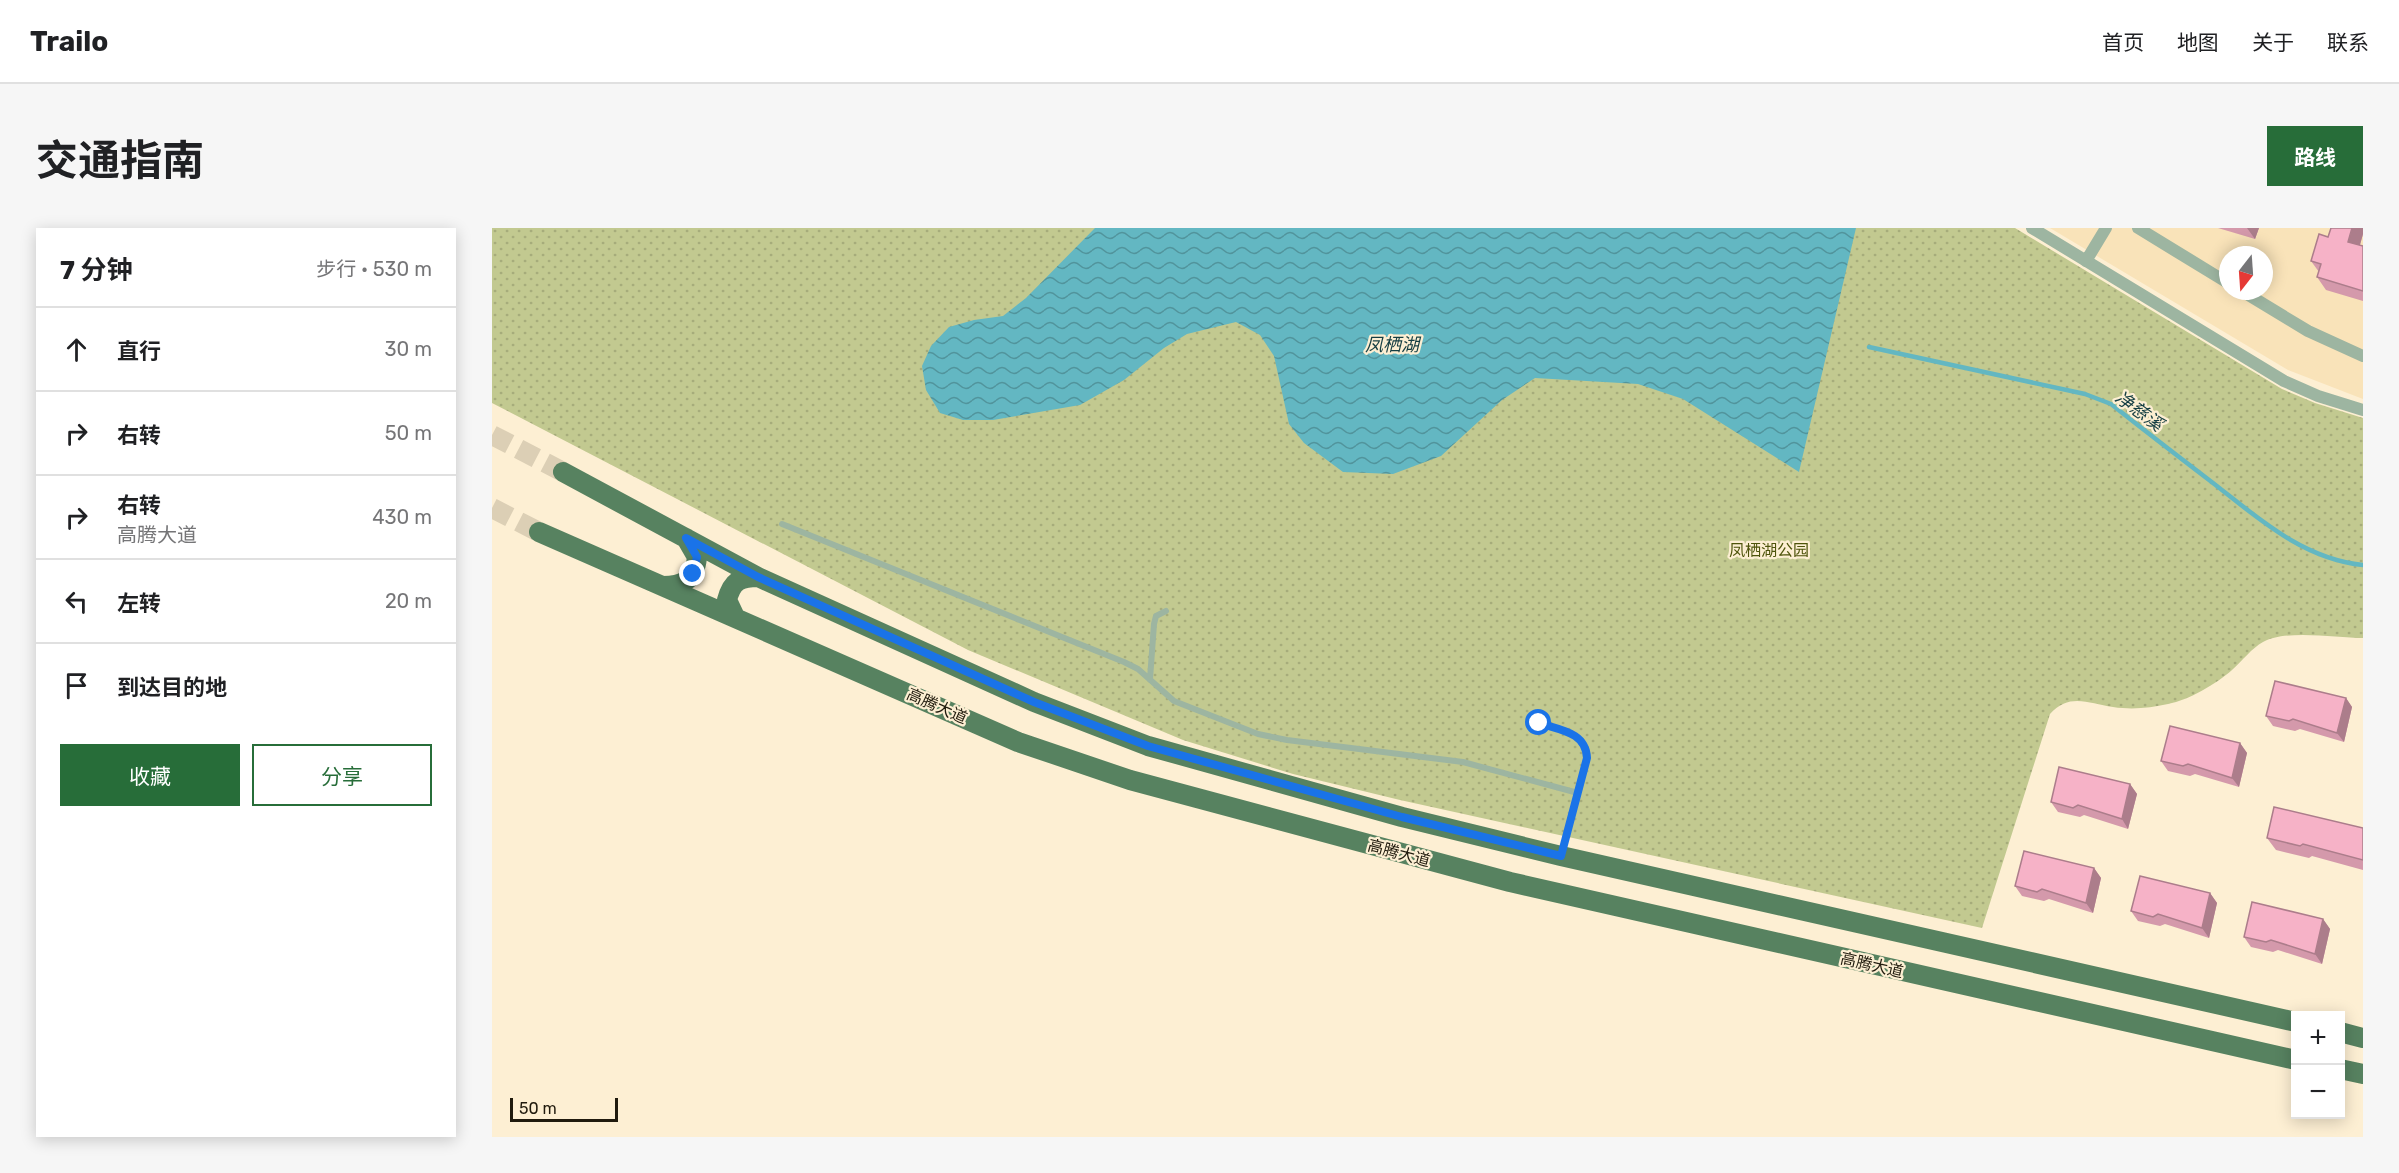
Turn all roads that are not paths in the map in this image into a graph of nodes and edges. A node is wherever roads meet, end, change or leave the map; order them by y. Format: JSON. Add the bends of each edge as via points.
{"nodes":[{"id":1,"x":2031,"y":228,"type":"edge"},
{"id":2,"x":2106,"y":228,"type":"edge"},
{"id":3,"x":2138,"y":228,"type":"edge"},
{"id":4,"x":2086,"y":261,"type":"junction"},
{"id":5,"x":2219,"y":278,"type":"edge"},
{"id":6,"x":2257,"y":300,"type":"edge"},
{"id":7,"x":2363,"y":356,"type":"edge"},
{"id":8,"x":2363,"y":410,"type":"edge"},
{"id":9,"x":562,"y":471,"type":"tunnel mouth"},
{"id":10,"x":782,"y":524,"type":"dead end"},
{"id":11,"x":539,"y":532,"type":"tunnel mouth"},
{"id":12,"x":686,"y":538,"type":"junction"},
{"id":13,"x":758,"y":577,"type":"junction"},
{"id":14,"x":663,"y":586,"type":"junction"},
{"id":15,"x":1166,"y":611,"type":"dead end"},
{"id":16,"x":735,"y":617,"type":"junction"},
{"id":17,"x":1150,"y":679,"type":"junction"},
{"id":18,"x":1539,"y":723,"type":"dead end"},
{"id":19,"x":1578,"y":793,"type":"junction"},
{"id":20,"x":1561,"y":856,"type":"junction"},
{"id":21,"x":2291,"y":1021,"type":"edge"},
{"id":22,"x":2345,"y":1033,"type":"edge"},
{"id":23,"x":2363,"y":1038,"type":"edge"},
{"id":24,"x":2291,"y":1058,"type":"edge"},
{"id":25,"x":2345,"y":1071,"type":"edge"},
{"id":26,"x":2363,"y":1074,"type":"edge"}],
"edges":[{"from":1,"to":4,"type":"street"},
{"from":2,"to":4,"type":"street"},
{"from":3,"to":5,"type":"street"},
{"from":4,"to":8,"type":"street","via":[[2284,381]]},
{"from":6,"to":7,"type":"street","via":[[2308,331]]},
{"from":9,"to":12,"type":"main road"},
{"from":10,"to":17,"type":"lane","via":[[1124,662]]},
{"from":11,"to":14,"type":"main road","name":"高腾大道"},
{"from":12,"to":13,"type":"main road"},
{"from":12,"to":14,"type":"main road","via":[[697,557],[693,574],[678,586]]},
{"from":13,"to":16,"type":"main road","via":[[743,577],[730,590],[727,600]]},
{"from":13,"to":20,"type":"main road","via":[[1034,702],[1148,746],[1402,817]]},
{"from":14,"to":16,"type":"main road","name":"高腾大道"},
{"from":15,"to":17,"type":"lane","via":[[1156,616],[1154,624]]},
{"from":16,"to":24,"type":"main road","name":"高腾大道","via":[[1018,742],[1130,780],[1510,882]]},
{"from":17,"to":19,"type":"lane","via":[[1174,701],[1258,734],[1463,762]]},
{"from":18,"to":19,"type":"lane","via":[[1578,736],[1587,746]]},
{"from":19,"to":20,"type":"lane"},
{"from":20,"to":21,"type":"main road"},
{"from":22,"to":23,"type":"main road"},
{"from":25,"to":26,"type":"main road"}]}
